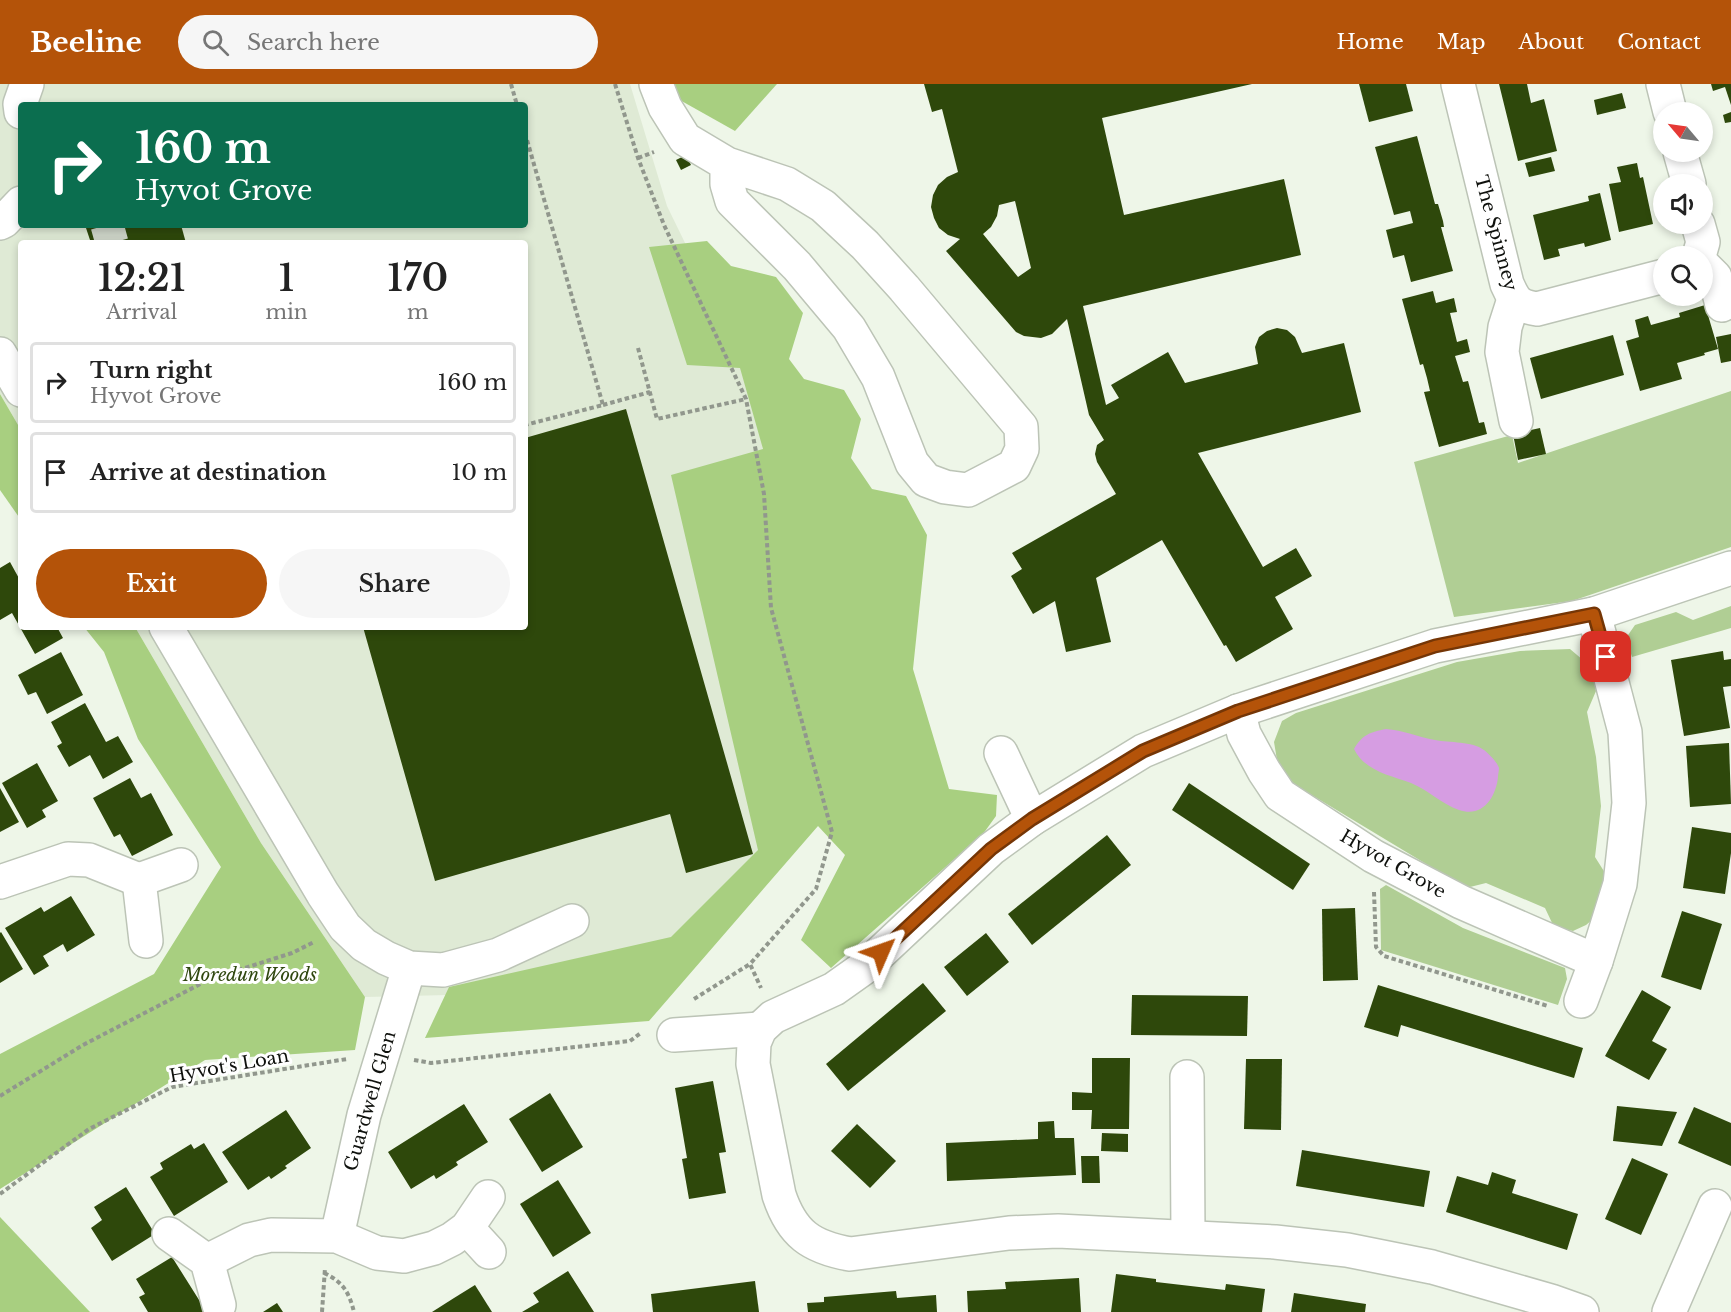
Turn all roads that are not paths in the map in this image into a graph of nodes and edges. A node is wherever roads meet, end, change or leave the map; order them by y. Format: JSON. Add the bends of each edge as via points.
{"nodes":[{"id":1,"x":27,"y":84,"type":"edge"},
{"id":2,"x":656,"y":84,"type":"edge"},
{"id":3,"x":1458,"y":84,"type":"edge"},
{"id":4,"x":1663,"y":84,"type":"edge"},
{"id":5,"x":21,"y":102,"type":"edge"},
{"id":6,"x":1668,"y":102,"type":"edge"},
{"id":7,"x":728,"y":164,"type":"junction"},
{"id":8,"x":18,"y":206,"type":"edge"},
{"id":9,"x":0,"y":224,"type":"edge"},
{"id":10,"x":1713,"y":275,"type":"edge"},
{"id":11,"x":1653,"y":279,"type":"edge"},
{"id":12,"x":1514,"y":299,"type":"junction"},
{"id":13,"x":1722,"y":305,"type":"dead end"},
{"id":14,"x":1516,"y":421,"type":"dead end"},
{"id":15,"x":1731,"y":568,"type":"edge"},
{"id":16,"x":1594,"y":614,"type":"junction"},
{"id":17,"x":168,"y":630,"type":"edge"},
{"id":18,"x":1238,"y":711,"type":"junction"},
{"id":19,"x":1001,"y":753,"type":"dead end"},
{"id":20,"x":1032,"y":819,"type":"junction"},
{"id":21,"x":181,"y":865,"type":"dead end"},
{"id":22,"x":140,"y":880,"type":"junction"},
{"id":23,"x":0,"y":882,"type":"edge"},
{"id":24,"x":572,"y":921,"type":"dead end"},
{"id":25,"x":146,"y":941,"type":"dead end"},
{"id":26,"x":1596,"y":962,"type":"junction"},
{"id":27,"x":409,"y":968,"type":"junction"},
{"id":28,"x":1581,"y":1001,"type":"road end"},
{"id":29,"x":766,"y":1023,"type":"junction"},
{"id":30,"x":662,"y":1031,"type":"road end"},
{"id":31,"x":1189,"y":1077,"type":"dead end"},
{"id":32,"x":488,"y":1197,"type":"dead end"},
{"id":33,"x":1713,"y":1206,"type":"edge"},
{"id":34,"x":467,"y":1228,"type":"junction"},
{"id":35,"x":169,"y":1234,"type":"dead end"},
{"id":36,"x":337,"y":1236,"type":"junction"},
{"id":37,"x":1188,"y":1238,"type":"junction"},
{"id":38,"x":489,"y":1252,"type":"dead end"},
{"id":39,"x":207,"y":1261,"type":"junction"},
{"id":40,"x":219,"y":1305,"type":"dead end"},
{"id":41,"x":1582,"y":1312,"type":"edge"},
{"id":42,"x":1669,"y":1312,"type":"edge"}],
"edges":[{"from":1,"to":5,"type":"street"},
{"from":2,"to":7,"type":"street","via":[[685,139]]},
{"from":3,"to":12,"type":"street","name":"The Spinney","via":[[1507,285]]},
{"from":4,"to":6,"type":"street"},
{"from":7,"to":7,"type":"street","via":[[787,184],[823,206],[904,288],[1021,427],[1022,448],[1014,466],[968,490],[926,480],[912,463],[878,377],[849,328],[797,266],[732,201],[727,184]]},
{"from":8,"to":9,"type":"street"},
{"from":10,"to":13,"type":"street"},
{"from":11,"to":12,"type":"street","name":"The Spinney","via":[[1537,309],[1524,307]]},
{"from":12,"to":14,"type":"street","via":[[1502,352]]},
{"from":15,"to":16,"type":"street"},
{"from":16,"to":18,"type":"street","via":[[1435,646]]},
{"from":16,"to":26,"type":"street","via":[[1625,732],[1629,803],[1620,884]]},
{"from":17,"to":27,"type":"street","via":[[345,927],[364,945]]},
{"from":18,"to":20,"type":"street","via":[[1143,751]]},
{"from":18,"to":26,"type":"street","name":"Hyvot Grove","via":[[1244,734],[1280,795],[1373,856],[1461,902]]},
{"from":19,"to":20,"type":"street"},
{"from":20,"to":29,"type":"street","via":[[991,849],[865,967],[834,989]]},
{"from":21,"to":22,"type":"street"},
{"from":22,"to":23,"type":"street","via":[[89,860],[68,859]]},
{"from":22,"to":25,"type":"street"},
{"from":24,"to":27,"type":"street","via":[[498,955],[443,970]]},
{"from":26,"to":28,"type":"street"},
{"from":27,"to":36,"type":"street","name":"Guardwell Glen","via":[[362,1124]]},
{"from":29,"to":30,"type":"street"},
{"from":29,"to":37,"type":"street","via":[[754,1043],[753,1064],[779,1195],[786,1216],[802,1234],[825,1250],[850,1254],[1009,1233]]},
{"from":31,"to":37,"type":"street"},
{"from":32,"to":34,"type":"street"},
{"from":33,"to":42,"type":"street"},
{"from":34,"to":36,"type":"street","via":[[434,1248],[404,1256],[377,1253]]},
{"from":34,"to":38,"type":"street"},
{"from":35,"to":39,"type":"street"},
{"from":36,"to":39,"type":"street","via":[[271,1235],[249,1240]]},
{"from":37,"to":41,"type":"street","via":[[1347,1250],[1432,1267]]},
{"from":39,"to":40,"type":"street"}]}
